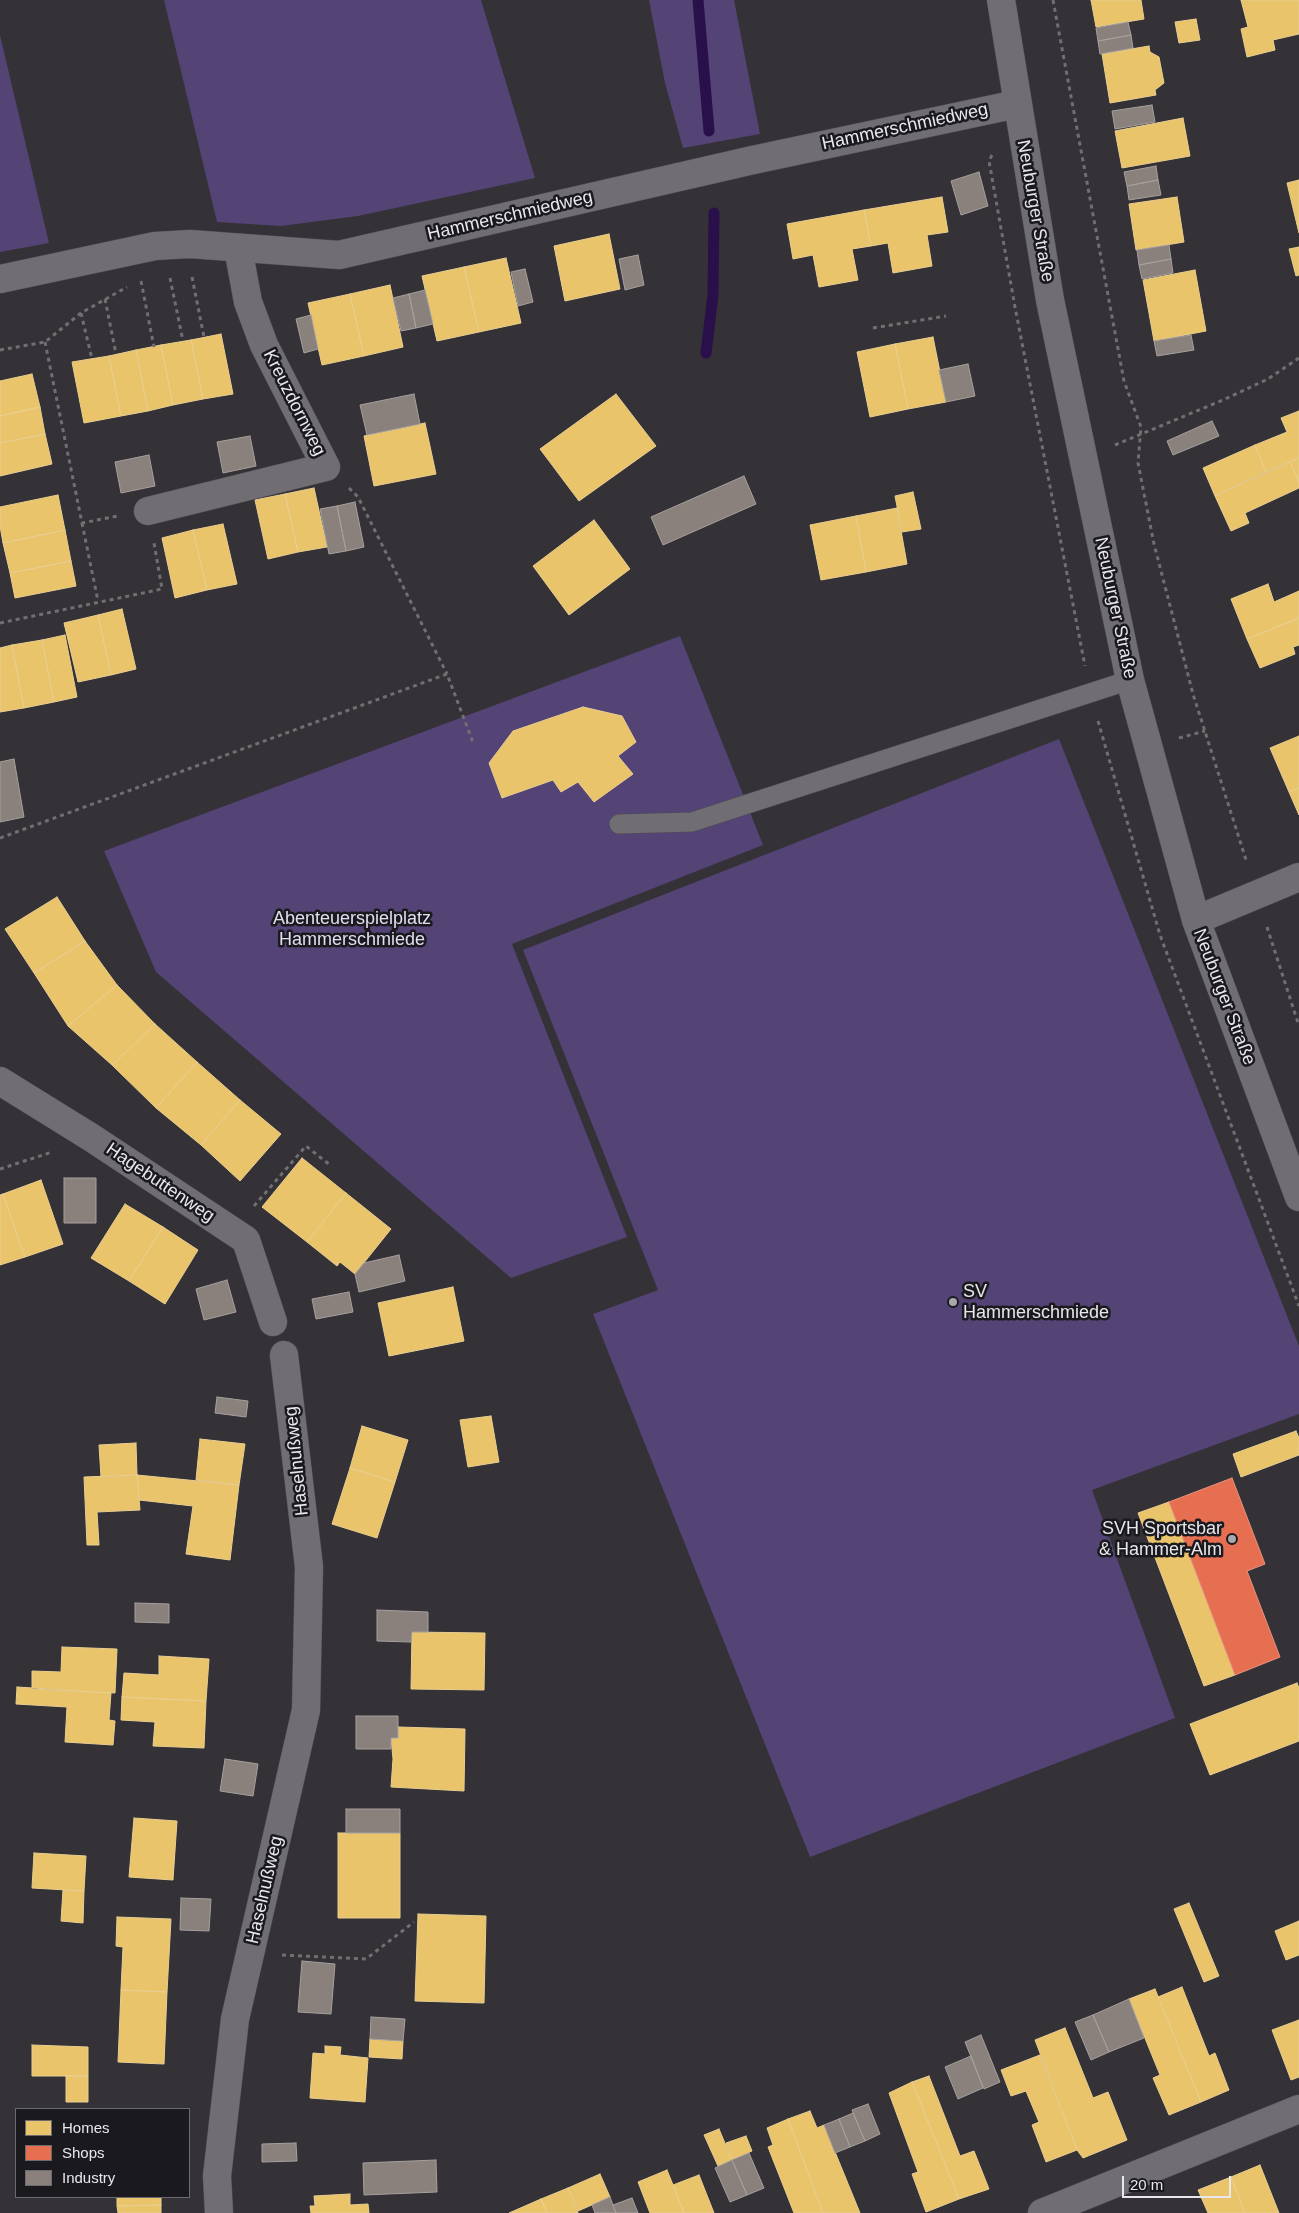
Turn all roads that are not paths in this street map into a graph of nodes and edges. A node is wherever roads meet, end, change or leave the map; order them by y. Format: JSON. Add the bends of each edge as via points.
{"nodes":[{"id":1,"x":1001,"y":0,"type":"edge"},
{"id":2,"x":1017,"y":104,"type":"junction"},
{"id":3,"x":238,"y":248,"type":"junction"},
{"id":4,"x":0,"y":279,"type":"edge"},
{"id":5,"x":148,"y":510,"type":"road end"},
{"id":6,"x":1130,"y":680,"type":"junction"},
{"id":7,"x":619,"y":824,"type":"dead end"},
{"id":8,"x":1299,"y":877,"type":"edge"},
{"id":9,"x":1196,"y":920,"type":"junction"},
{"id":10,"x":0,"y":1081,"type":"edge"},
{"id":11,"x":1299,"y":1197,"type":"edge"},
{"id":12,"x":273,"y":1322,"type":"dead end"},
{"id":13,"x":284,"y":1355,"type":"dead end"},
{"id":14,"x":1299,"y":2109,"type":"edge"},
{"id":15,"x":219,"y":2213,"type":"edge"},
{"id":16,"x":1042,"y":2213,"type":"edge"}],
"edges":[{"from":1,"to":2,"type":"street","name":"Neuburger Straße"},
{"from":2,"to":3,"type":"street","name":"Hammerschmiedweg","via":[[753,160],[340,255]]},
{"from":2,"to":6,"type":"street","name":"Neuburger Straße","via":[[1049,293]]},
{"from":3,"to":4,"type":"street","name":"Hammerschmiedweg","via":[[190,244],[155,246]]},
{"from":3,"to":5,"type":"street","name":"Kreuzdornweg","via":[[248,302],[264,345],[326,467]]},
{"from":6,"to":7,"type":"lane","via":[[692,822]]},
{"from":6,"to":9,"type":"street","name":"Neuburger Straße"},
{"from":8,"to":9,"type":"street"},
{"from":9,"to":11,"type":"street","name":"Neuburger Straße"},
{"from":10,"to":12,"type":"street","name":"Hagebuttenweg","via":[[246,1240]]},
{"from":13,"to":15,"type":"street","name":"Haselnußweg","via":[[316,1561],[306,1710],[235,2020],[217,2176]]},
{"from":14,"to":16,"type":"street"}]}
